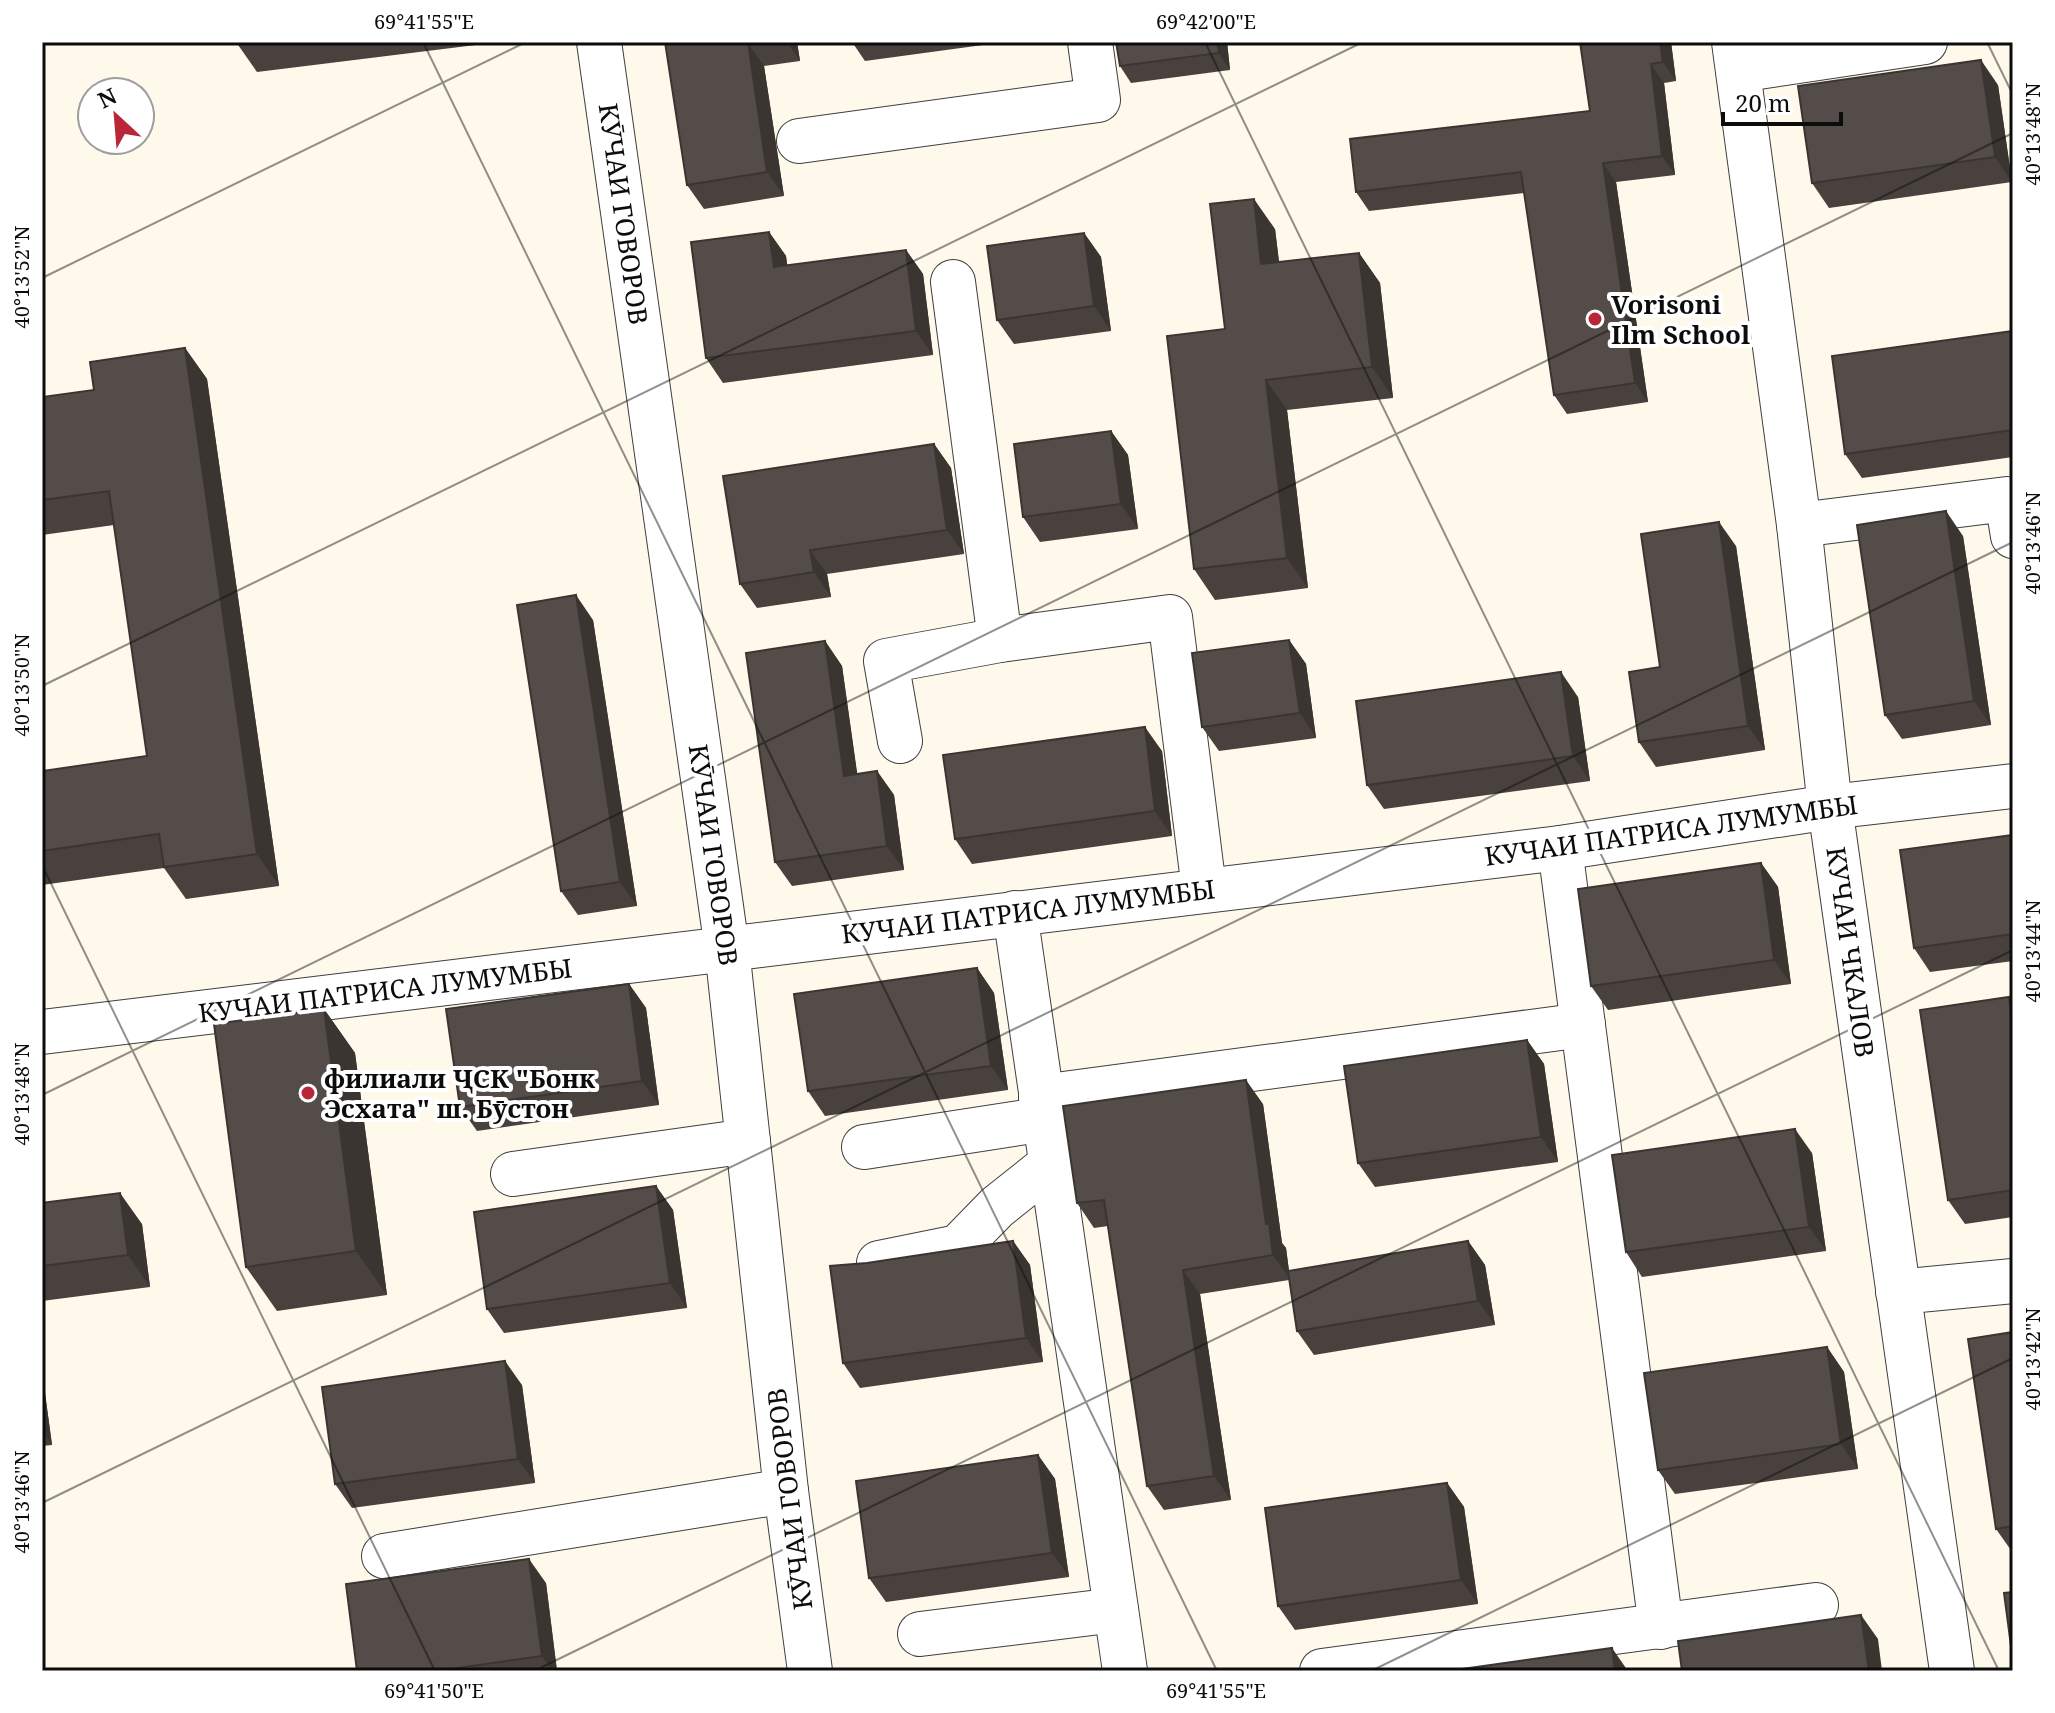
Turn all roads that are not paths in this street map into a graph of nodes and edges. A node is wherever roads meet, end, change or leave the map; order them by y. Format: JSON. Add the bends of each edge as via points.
{"nodes":[{"id":1,"x":599,"y":42,"type":"edge"},
{"id":2,"x":1090,"y":42,"type":"edge"},
{"id":3,"x":1925,"y":42,"type":"edge"},
{"id":4,"x":1736,"y":56,"type":"edge"},
{"id":5,"x":799,"y":141,"type":"dead end"},
{"id":6,"x":953,"y":282,"type":"dead end"},
{"id":7,"x":1799,"y":525,"type":"junction"},
{"id":8,"x":2013,"y":536,"type":"edge"},
{"id":9,"x":1000,"y":640,"type":"junction"},
{"id":10,"x":900,"y":741,"type":"dead end"},
{"id":11,"x":2013,"y":786,"type":"edge"},
{"id":12,"x":1830,"y":807,"type":"junction"},
{"id":13,"x":1560,"y":848,"type":"junction"},
{"id":14,"x":1204,"y":889,"type":"junction"},
{"id":15,"x":1015,"y":913,"type":"junction"},
{"id":16,"x":727,"y":949,"type":"junction"},
{"id":17,"x":1583,"y":1025,"type":"junction"},
{"id":18,"x":42,"y":1032,"type":"edge"},
{"id":19,"x":1043,"y":1108,"type":"junction"},
{"id":20,"x":748,"y":1141,"type":"junction"},
{"id":21,"x":864,"y":1147,"type":"dead end"},
{"id":22,"x":1051,"y":1164,"type":"junction"},
{"id":23,"x":513,"y":1174,"type":"dead end"},
{"id":24,"x":879,"y":1263,"type":"edge"},
{"id":25,"x":2013,"y":1281,"type":"edge"},
{"id":26,"x":1898,"y":1292,"type":"junction"},
{"id":27,"x":786,"y":1491,"type":"junction"},
{"id":28,"x":384,"y":1556,"type":"dead end"},
{"id":29,"x":1816,"y":1605,"type":"dead end"},
{"id":30,"x":1116,"y":1610,"type":"junction"},
{"id":31,"x":1661,"y":1627,"type":"junction"},
{"id":32,"x":920,"y":1634,"type":"dead end"},
{"id":33,"x":810,"y":1671,"type":"edge"},
{"id":34,"x":1125,"y":1671,"type":"edge"},
{"id":35,"x":1322,"y":1671,"type":"edge"},
{"id":36,"x":1952,"y":1671,"type":"edge"}],
"edges":[{"from":1,"to":16,"type":"street","name":"КӮЧАИ ГОВОРОВ"},
{"from":2,"to":5,"type":"street","via":[[1098,100]]},
{"from":3,"to":4,"type":"street"},
{"from":4,"to":7,"type":"street","name":"КУЧАИ ЧКАЛОВ"},
{"from":6,"to":9,"type":"street"},
{"from":7,"to":8,"type":"street","via":[[2007,499]]},
{"from":7,"to":12,"type":"street","name":"КУЧАИ ЧКАЛОВ"},
{"from":9,"to":10,"type":"street","via":[[886,661]]},
{"from":9,"to":14,"type":"street","via":[[1170,617]]},
{"from":11,"to":12,"type":"street","name":"КУЧАИ ПАТРИСА ЛУМУМБЫ"},
{"from":12,"to":13,"type":"street","name":"КУЧАИ ПАТРИСА ЛУМУМБЫ"},
{"from":12,"to":26,"type":"street","name":"КУЧАИ ЧКАЛОВ"},
{"from":13,"to":14,"type":"street","name":"КУЧАИ ПАТРИСА ЛУМУМБЫ"},
{"from":13,"to":17,"type":"street"},
{"from":14,"to":15,"type":"street","name":"КУЧАИ ПАТРИСА ЛУМУМБЫ"},
{"from":15,"to":16,"type":"street","name":"КУЧАИ ПАТРИСА ЛУМУМБЫ"},
{"from":15,"to":19,"type":"street"},
{"from":16,"to":18,"type":"street","name":"КУЧАИ ПАТРИСА ЛУМУМБЫ"},
{"from":16,"to":20,"type":"street","name":"КӮЧАИ ГОВОРОВ"},
{"from":17,"to":19,"type":"street"},
{"from":17,"to":31,"type":"street"},
{"from":19,"to":21,"type":"street"},
{"from":19,"to":22,"type":"street"},
{"from":20,"to":23,"type":"street"},
{"from":20,"to":27,"type":"street","name":"КӮЧАИ ГОВОРОВ"},
{"from":22,"to":24,"type":"street","via":[[958,1247]]},
{"from":22,"to":30,"type":"street"},
{"from":25,"to":26,"type":"street"},
{"from":26,"to":36,"type":"street","name":"КУЧАИ ЧКАЛОВ"},
{"from":27,"to":28,"type":"street"},
{"from":27,"to":33,"type":"street","name":"КӮЧАИ ГОВОРОВ"},
{"from":29,"to":31,"type":"street"},
{"from":30,"to":32,"type":"street"},
{"from":30,"to":34,"type":"street"},
{"from":31,"to":35,"type":"street"}]}
